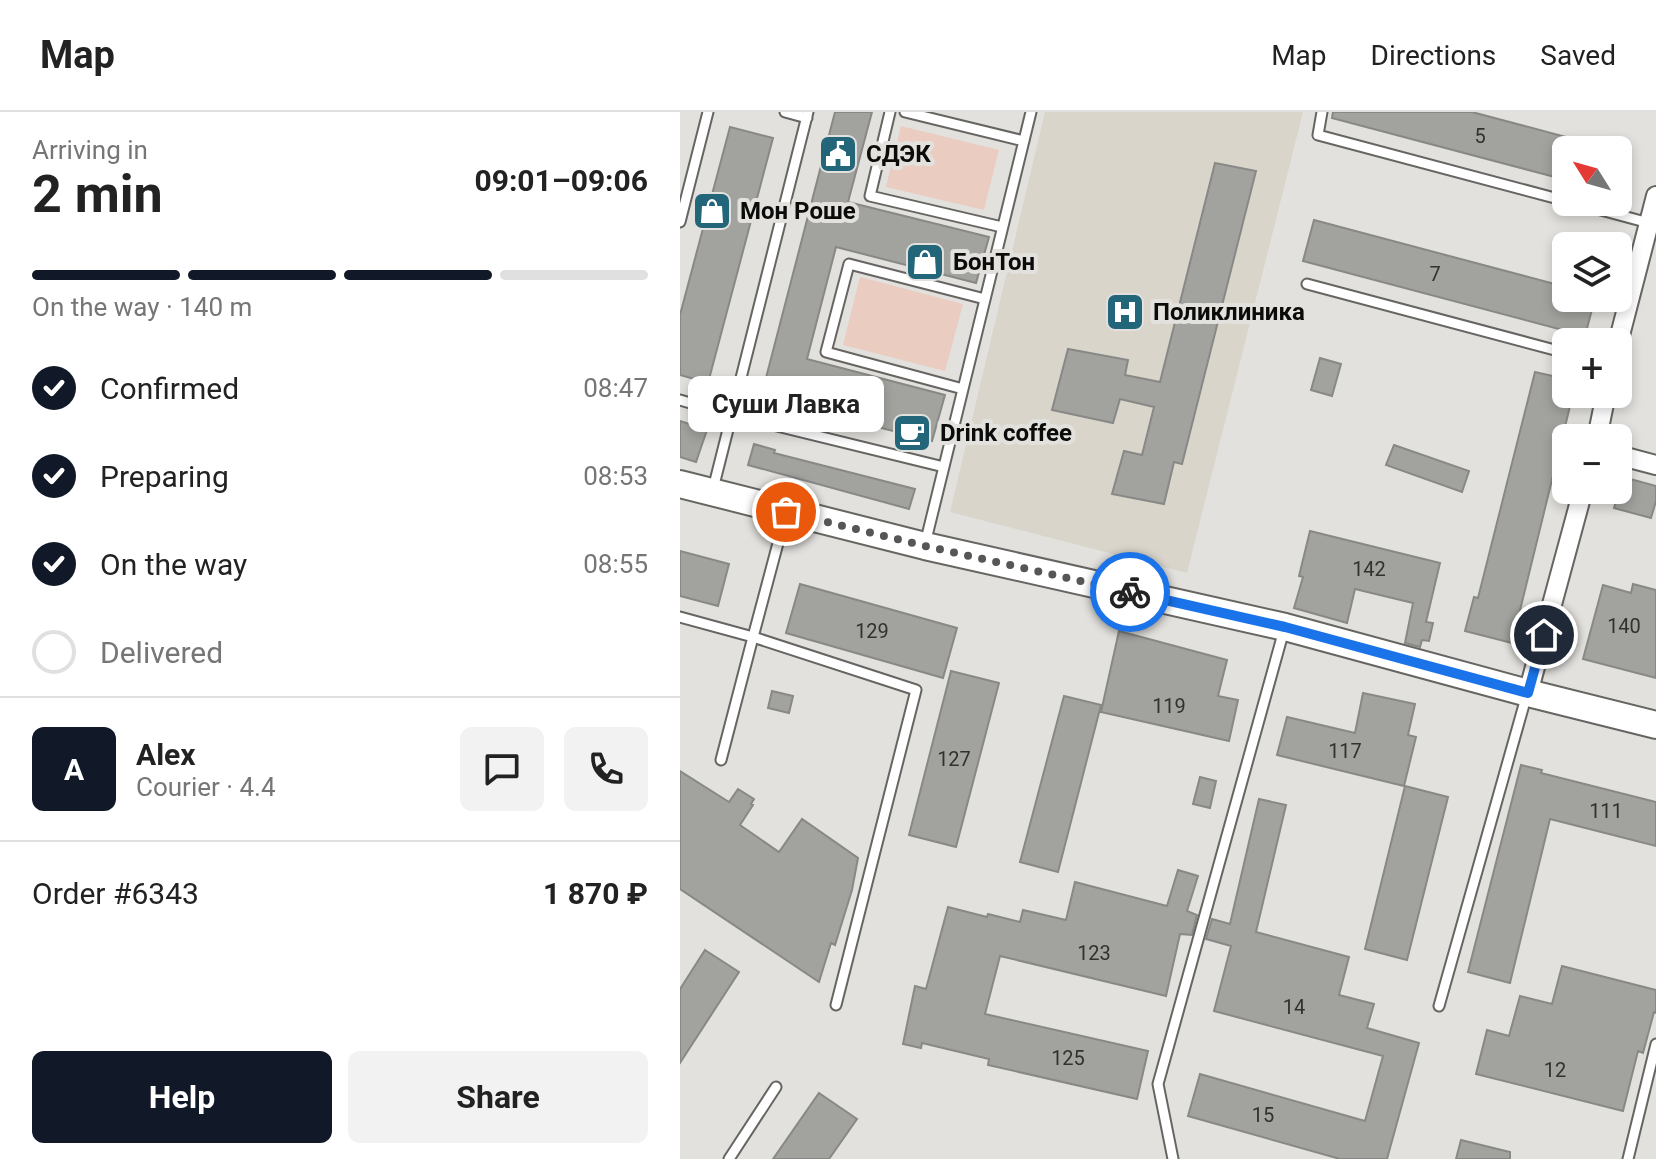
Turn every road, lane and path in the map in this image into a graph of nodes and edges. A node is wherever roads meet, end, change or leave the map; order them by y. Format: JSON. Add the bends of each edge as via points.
{"nodes":[{"id":1,"x":708,"y":112,"type":"edge"},
{"id":2,"x":785,"y":112,"type":"edge"},
{"id":3,"x":890,"y":112,"type":"edge"},
{"id":4,"x":905,"y":112,"type":"edge"},
{"id":5,"x":1031,"y":112,"type":"edge"},
{"id":6,"x":1322,"y":112,"type":"edge"},
{"id":7,"x":807,"y":115,"type":"edge"},
{"id":8,"x":1024,"y":141,"type":"junction"},
{"id":9,"x":1656,"y":196,"type":"edge"},
{"id":10,"x":1552,"y":197,"type":"edge"},
{"id":11,"x":1623,"y":216,"type":"edge"},
{"id":12,"x":680,"y":222,"type":"edge"},
{"id":13,"x":1649,"y":223,"type":"junction"},
{"id":14,"x":1002,"y":227,"type":"junction"},
{"id":15,"x":1307,"y":284,"type":"dead end"},
{"id":16,"x":985,"y":299,"type":"junction"},
{"id":17,"x":1622,"y":328,"type":"edge"},
{"id":18,"x":1552,"y":349,"type":"edge"},
{"id":19,"x":963,"y":389,"type":"junction"},
{"id":20,"x":680,"y":400,"type":"edge"},
{"id":21,"x":732,"y":415,"type":"junction"},
{"id":22,"x":1632,"y":459,"type":"edge"},
{"id":23,"x":1656,"y":465,"type":"edge"},
{"id":24,"x":944,"y":467,"type":"junction"},
{"id":25,"x":680,"y":484,"type":"edge"},
{"id":26,"x":712,"y":492,"type":"junction"},
{"id":27,"x":1579,"y":504,"type":"edge"},
{"id":28,"x":786,"y":512,"type":"junction"},
{"id":29,"x":925,"y":546,"type":"junction"},
{"id":30,"x":680,"y":617,"type":"edge"},
{"id":31,"x":1285,"y":627,"type":"junction"},
{"id":32,"x":753,"y":637,"type":"junction"},
{"id":33,"x":1528,"y":693,"type":"junction"},
{"id":34,"x":1656,"y":725,"type":"edge"},
{"id":35,"x":721,"y":760,"type":"dead end"},
{"id":36,"x":836,"y":1005,"type":"dead end"},
{"id":37,"x":1439,"y":1006,"type":"dead end"},
{"id":38,"x":1656,"y":1044,"type":"edge"},
{"id":39,"x":776,"y":1087,"type":"dead end"},
{"id":40,"x":729,"y":1159,"type":"edge"},
{"id":41,"x":1173,"y":1159,"type":"edge"},
{"id":42,"x":1628,"y":1159,"type":"edge"}],
"edges":[{"from":1,"to":12,"type":"lane"},
{"from":2,"to":7,"type":"lane"},
{"from":3,"to":14,"type":"lane","via":[[870,196]]},
{"from":4,"to":8,"type":"lane"},
{"from":5,"to":8,"type":"lane"},
{"from":6,"to":10,"type":"lane","via":[[1318,135]]},
{"from":7,"to":21,"type":"lane"},
{"from":8,"to":14,"type":"lane"},
{"from":9,"to":13,"type":"street"},
{"from":11,"to":13,"type":"lane"},
{"from":13,"to":17,"type":"street"},
{"from":14,"to":16,"type":"lane"},
{"from":15,"to":18,"type":"lane"},
{"from":16,"to":19,"type":"lane"},
{"from":16,"to":19,"type":"lane","via":[[849,264],[826,352]]},
{"from":19,"to":24,"type":"lane"},
{"from":20,"to":21,"type":"lane"},
{"from":21,"to":24,"type":"lane"},
{"from":21,"to":26,"type":"lane"},
{"from":22,"to":23,"type":"street"},
{"from":24,"to":29,"type":"lane"},
{"from":25,"to":26,"type":"street"},
{"from":26,"to":28,"type":"street"},
{"from":27,"to":33,"type":"street"},
{"from":28,"to":29,"type":"street"},
{"from":28,"to":32,"type":"lane"},
{"from":29,"to":31,"type":"street"},
{"from":30,"to":32,"type":"lane"},
{"from":31,"to":33,"type":"street"},
{"from":31,"to":41,"type":"lane","via":[[1158,1084]]},
{"from":32,"to":35,"type":"lane"},
{"from":32,"to":36,"type":"lane","via":[[916,690]]},
{"from":33,"to":34,"type":"street"},
{"from":33,"to":37,"type":"lane"},
{"from":38,"to":42,"type":"lane"},
{"from":39,"to":40,"type":"lane"}]}
